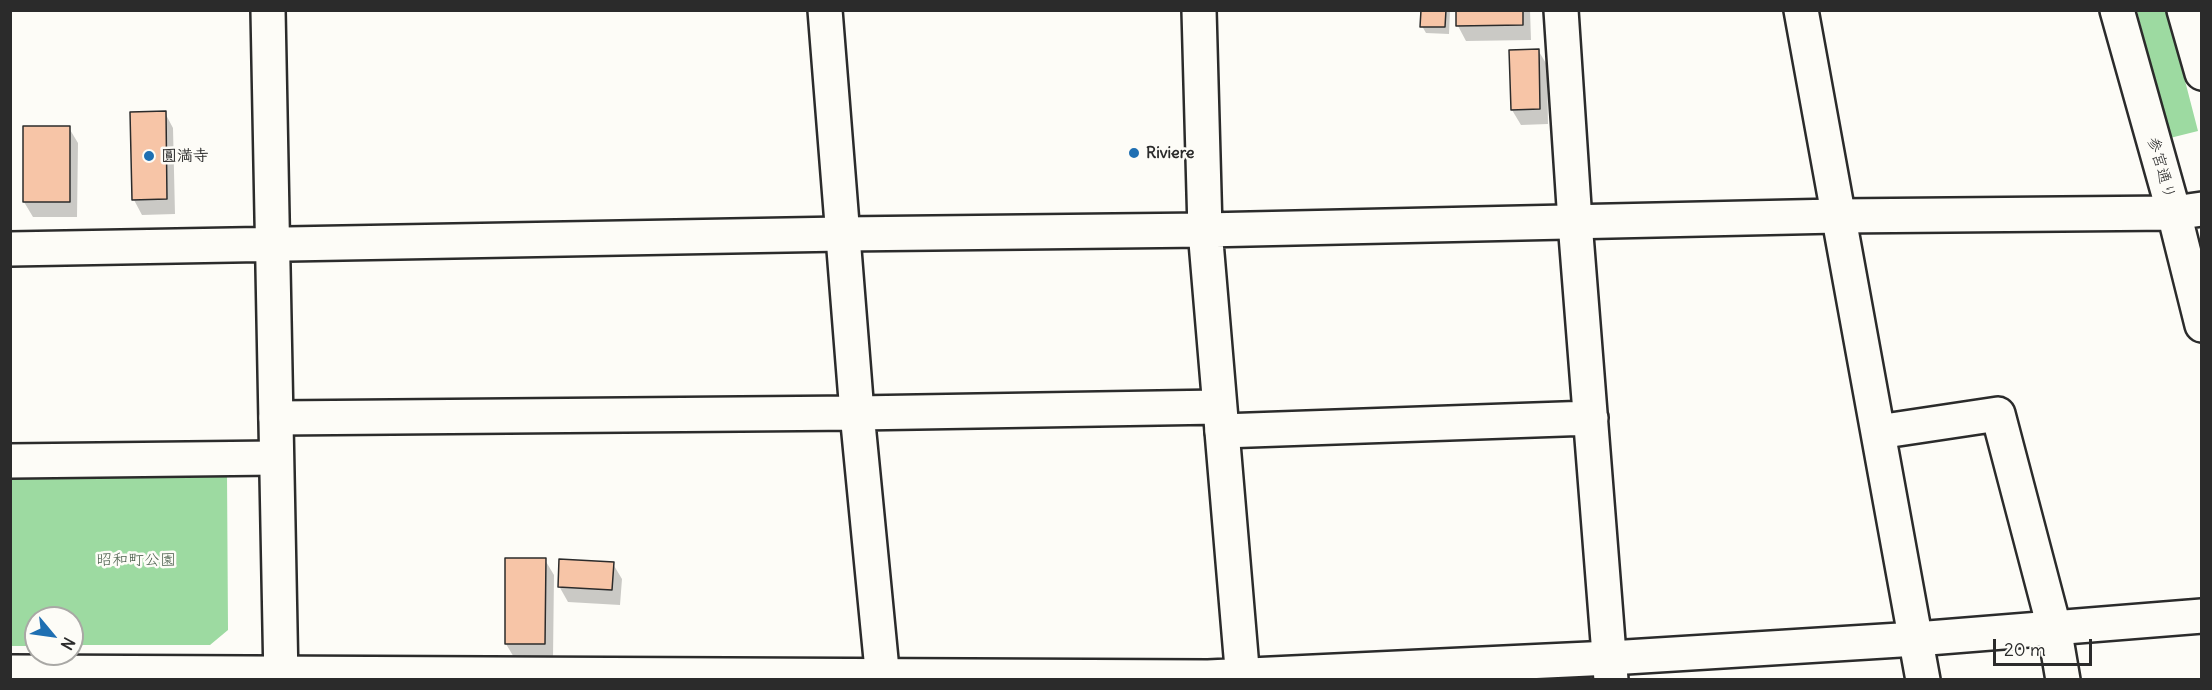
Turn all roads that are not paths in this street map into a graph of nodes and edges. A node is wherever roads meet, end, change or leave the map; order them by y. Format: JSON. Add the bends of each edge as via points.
{"nodes":[{"id":1,"x":268,"y":10,"type":"edge"},
{"id":2,"x":825,"y":10,"type":"edge"},
{"id":3,"x":1198,"y":10,"type":"edge"},
{"id":4,"x":1561,"y":10,"type":"edge"},
{"id":5,"x":1801,"y":10,"type":"edge"},
{"id":6,"x":2117,"y":10,"type":"edge"},
{"id":7,"x":2184,"y":10,"type":"edge"},
{"id":8,"x":2202,"y":73,"type":"edge"},
{"id":9,"x":2188,"y":211,"type":"edge"},
{"id":10,"x":1837,"y":216,"type":"junction"},
{"id":11,"x":1575,"y":222,"type":"junction"},
{"id":12,"x":1205,"y":230,"type":"junction"},
{"id":13,"x":842,"y":234,"type":"junction"},
{"id":14,"x":272,"y":245,"type":"junction"},
{"id":15,"x":10,"y":249,"type":"edge"},
{"id":16,"x":2202,"y":326,"type":"edge"},
{"id":17,"x":857,"y":413,"type":"junction"},
{"id":18,"x":276,"y":418,"type":"junction"},
{"id":19,"x":1591,"y":418,"type":"junction"},
{"id":20,"x":1220,"y":419,"type":"junction"},
{"id":21,"x":1878,"y":432,"type":"junction"},
{"id":22,"x":276,"y":458,"type":"junction"},
{"id":23,"x":10,"y":461,"type":"edge"},
{"id":24,"x":2202,"y":616,"type":"edge"},
{"id":25,"x":2054,"y":627,"type":"junction"},
{"id":26,"x":1916,"y":639,"type":"junction"},
{"id":27,"x":1610,"y":669,"type":"edge"},
{"id":28,"x":10,"y":672,"type":"edge"},
{"id":29,"x":281,"y":676,"type":"edge"},
{"id":30,"x":688,"y":676,"type":"edge"},
{"id":31,"x":882,"y":677,"type":"edge"},
{"id":32,"x":1243,"y":677,"type":"edge"},
{"id":33,"x":1923,"y":680,"type":"edge"},
{"id":34,"x":2063,"y":680,"type":"edge"}],
"edges":[{"from":1,"to":14,"type":"street"},
{"from":2,"to":13,"type":"street"},
{"from":3,"to":12,"type":"street"},
{"from":4,"to":11,"type":"street"},
{"from":5,"to":10,"type":"street"},
{"from":6,"to":9,"type":"street","name":"参宮通り"},
{"from":7,"to":8,"type":"street"},
{"from":9,"to":10,"type":"street"},
{"from":9,"to":16,"type":"street","name":"参宮通り"},
{"from":10,"to":11,"type":"street"},
{"from":10,"to":21,"type":"street"},
{"from":11,"to":12,"type":"street"},
{"from":11,"to":19,"type":"street"},
{"from":12,"to":13,"type":"street"},
{"from":12,"to":20,"type":"street"},
{"from":13,"to":14,"type":"street"},
{"from":13,"to":17,"type":"street"},
{"from":14,"to":15,"type":"street"},
{"from":14,"to":18,"type":"street"},
{"from":17,"to":18,"type":"street"},
{"from":17,"to":20,"type":"street"},
{"from":17,"to":31,"type":"street"},
{"from":18,"to":22,"type":"street"},
{"from":19,"to":20,"type":"street"},
{"from":19,"to":27,"type":"street"},
{"from":20,"to":32,"type":"street"},
{"from":21,"to":25,"type":"street","via":[[1998,414]]},
{"from":21,"to":26,"type":"street"},
{"from":22,"to":23,"type":"street"},
{"from":22,"to":29,"type":"street"},
{"from":24,"to":25,"type":"street"},
{"from":25,"to":26,"type":"street"},
{"from":25,"to":34,"type":"street"},
{"from":26,"to":27,"type":"street"},
{"from":26,"to":33,"type":"street"},
{"from":27,"to":32,"type":"street"},
{"from":28,"to":29,"type":"street"},
{"from":29,"to":30,"type":"street"},
{"from":30,"to":31,"type":"street"},
{"from":31,"to":32,"type":"street"}]}
